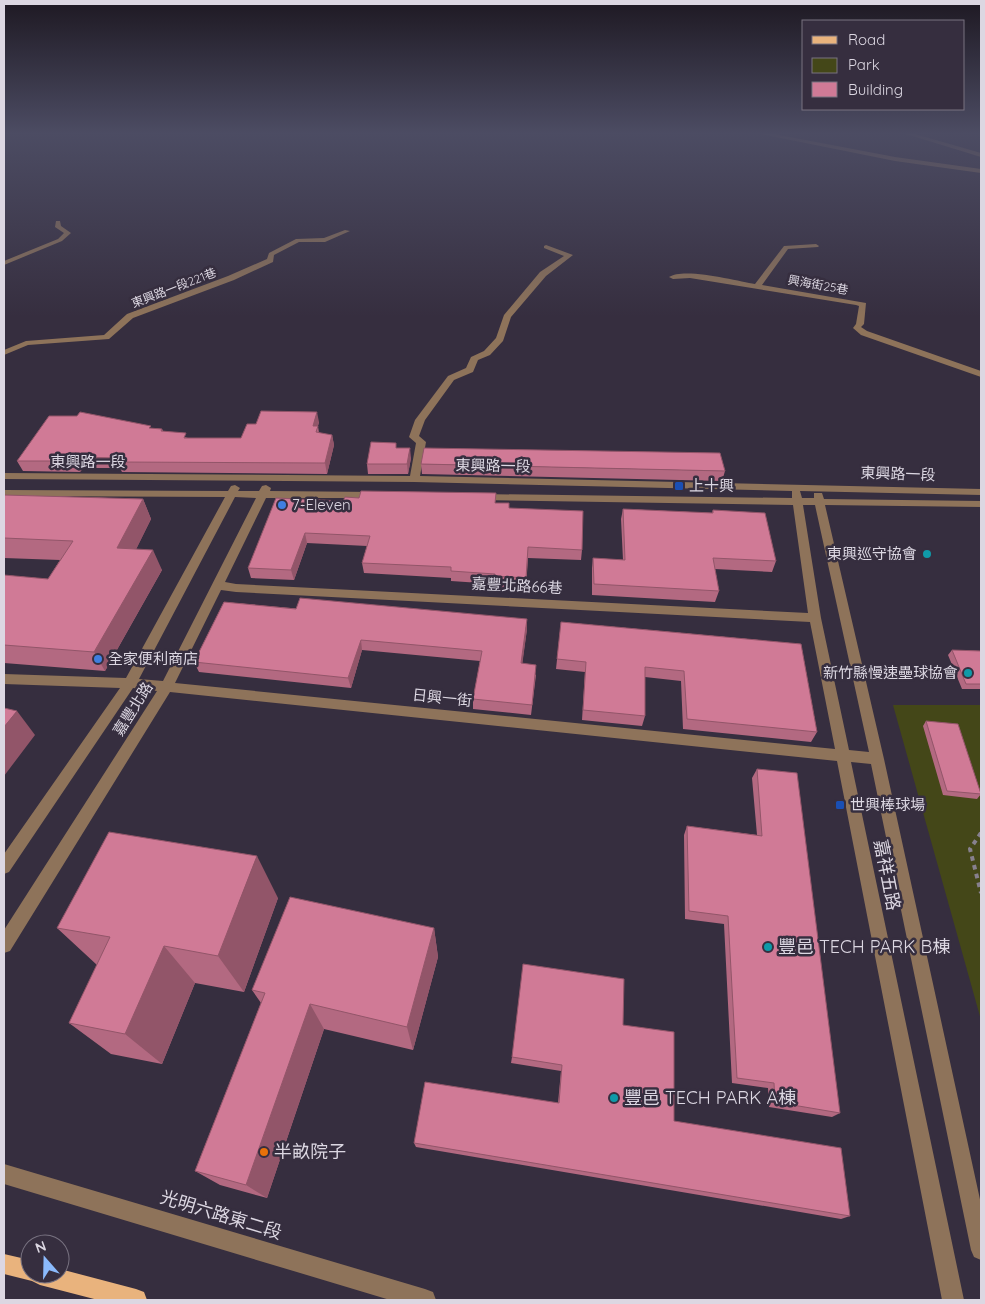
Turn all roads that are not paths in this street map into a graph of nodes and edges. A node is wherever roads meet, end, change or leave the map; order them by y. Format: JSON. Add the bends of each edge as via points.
{"nodes":[{"id":1,"x":58,"y":222,"type":"dead end"},
{"id":2,"x":346,"y":231,"type":"dead end"},
{"id":3,"x":546,"y":246,"type":"dead end"},
{"id":4,"x":816,"y":246,"type":"dead end"},
{"id":5,"x":4,"y":263,"type":"edge"},
{"id":6,"x":673,"y":278,"type":"dead end"},
{"id":7,"x":758,"y":286,"type":"junction"},
{"id":8,"x":4,"y":353,"type":"edge"},
{"id":9,"x":981,"y":374,"type":"edge"},
{"id":10,"x":4,"y":476,"type":"edge"},
{"id":11,"x":239,"y":479,"type":"junction"},
{"id":12,"x":269,"y":479,"type":"junction"},
{"id":13,"x":414,"y":479,"type":"junction"},
{"id":14,"x":981,"y":492,"type":"edge"},
{"id":15,"x":4,"y":493,"type":"edge"},
{"id":16,"x":796,"y":494,"type":"junction"},
{"id":17,"x":232,"y":495,"type":"junction"},
{"id":18,"x":264,"y":495,"type":"junction"},
{"id":19,"x":818,"y":495,"type":"junction"},
{"id":20,"x":383,"y":496,"type":"edge"},
{"id":21,"x":471,"y":497,"type":"edge"},
{"id":22,"x":981,"y":504,"type":"edge"},
{"id":23,"x":217,"y":585,"type":"junction"},
{"id":24,"x":815,"y":618,"type":"junction"},
{"id":25,"x":4,"y":679,"type":"edge"},
{"id":26,"x":130,"y":683,"type":"junction"},
{"id":27,"x":167,"y":686,"type":"junction"},
{"id":28,"x":843,"y":756,"type":"junction"},
{"id":29,"x":877,"y":759,"type":"junction"},
{"id":30,"x":4,"y":867,"type":"edge"},
{"id":31,"x":4,"y":945,"type":"edge"},
{"id":32,"x":4,"y":1174,"type":"edge"},
{"id":33,"x":981,"y":1250,"type":"edge"},
{"id":34,"x":4,"y":1264,"type":"edge"},
{"id":35,"x":20,"y":1268,"type":"edge"},
{"id":36,"x":70,"y":1282,"type":"edge"},
{"id":37,"x":136,"y":1300,"type":"edge"},
{"id":38,"x":425,"y":1300,"type":"edge"},
{"id":39,"x":953,"y":1300,"type":"edge"}],
"edges":[{"from":1,"to":5,"type":"street","via":[[58,227],[68,233],[60,240]]},
{"from":2,"to":8,"type":"street","name":"東興路一段221巷","via":[[325,240],[298,240],[271,254],[270,260],[231,278],[130,316],[106,337],[26,343]]},
{"from":3,"to":13,"type":"street","via":[[569,255],[543,274],[507,317],[500,339],[487,353],[474,359],[470,370],[451,378],[420,420],[414,437],[421,442]]},
{"from":4,"to":7,"type":"street","via":[[786,247]]},
{"from":6,"to":7,"type":"street","name":"興海街25巷","via":[[690,276]]},
{"from":7,"to":9,"type":"street","name":"興海街25巷","via":[[863,305],[857,328],[864,333]]},
{"from":10,"to":11,"type":"street","name":"東興路一段"},
{"from":11,"to":12,"type":"street","name":"東興路一段"},
{"from":11,"to":17,"type":"street","name":"嘉豐北路"},
{"from":12,"to":13,"type":"street","name":"東興路一段"},
{"from":12,"to":18,"type":"street","name":"嘉豐北路"},
{"from":13,"to":16,"type":"street","name":"東興路一段"},
{"from":14,"to":19,"type":"street","name":"東興路一段"},
{"from":15,"to":17,"type":"street"},
{"from":16,"to":19,"type":"street","name":"東興路一段"},
{"from":16,"to":19,"type":"street","name":"東興路一段"},
{"from":16,"to":21,"type":"street","name":"東興路一段"},
{"from":16,"to":24,"type":"street","name":"嘉祥五路"},
{"from":17,"to":18,"type":"street"},
{"from":17,"to":26,"type":"street","name":"嘉豐北路"},
{"from":18,"to":20,"type":"street"},
{"from":18,"to":23,"type":"street","name":"嘉豐北路"},
{"from":19,"to":22,"type":"street","name":"東興路一段"},
{"from":19,"to":29,"type":"street","name":"嘉祥五路"},
{"from":23,"to":24,"type":"street","name":"嘉豐北路66巷"},
{"from":23,"to":27,"type":"street","name":"嘉豐北路"},
{"from":24,"to":28,"type":"street","name":"嘉祥五路"},
{"from":25,"to":26,"type":"street","name":"日興一街"},
{"from":26,"to":27,"type":"street","name":"日興一街"},
{"from":26,"to":30,"type":"street","name":"嘉豐北路"},
{"from":27,"to":28,"type":"street","name":"日興一街"},
{"from":27,"to":31,"type":"street","name":"嘉豐北路"},
{"from":28,"to":29,"type":"street","name":"日興一街"},
{"from":28,"to":39,"type":"street","name":"嘉祥五路"},
{"from":29,"to":33,"type":"street","name":"嘉祥五路"},
{"from":32,"to":38,"type":"street","name":"光明六路東二段"},
{"from":34,"to":35,"type":"main road"},
{"from":36,"to":37,"type":"main road"}]}
